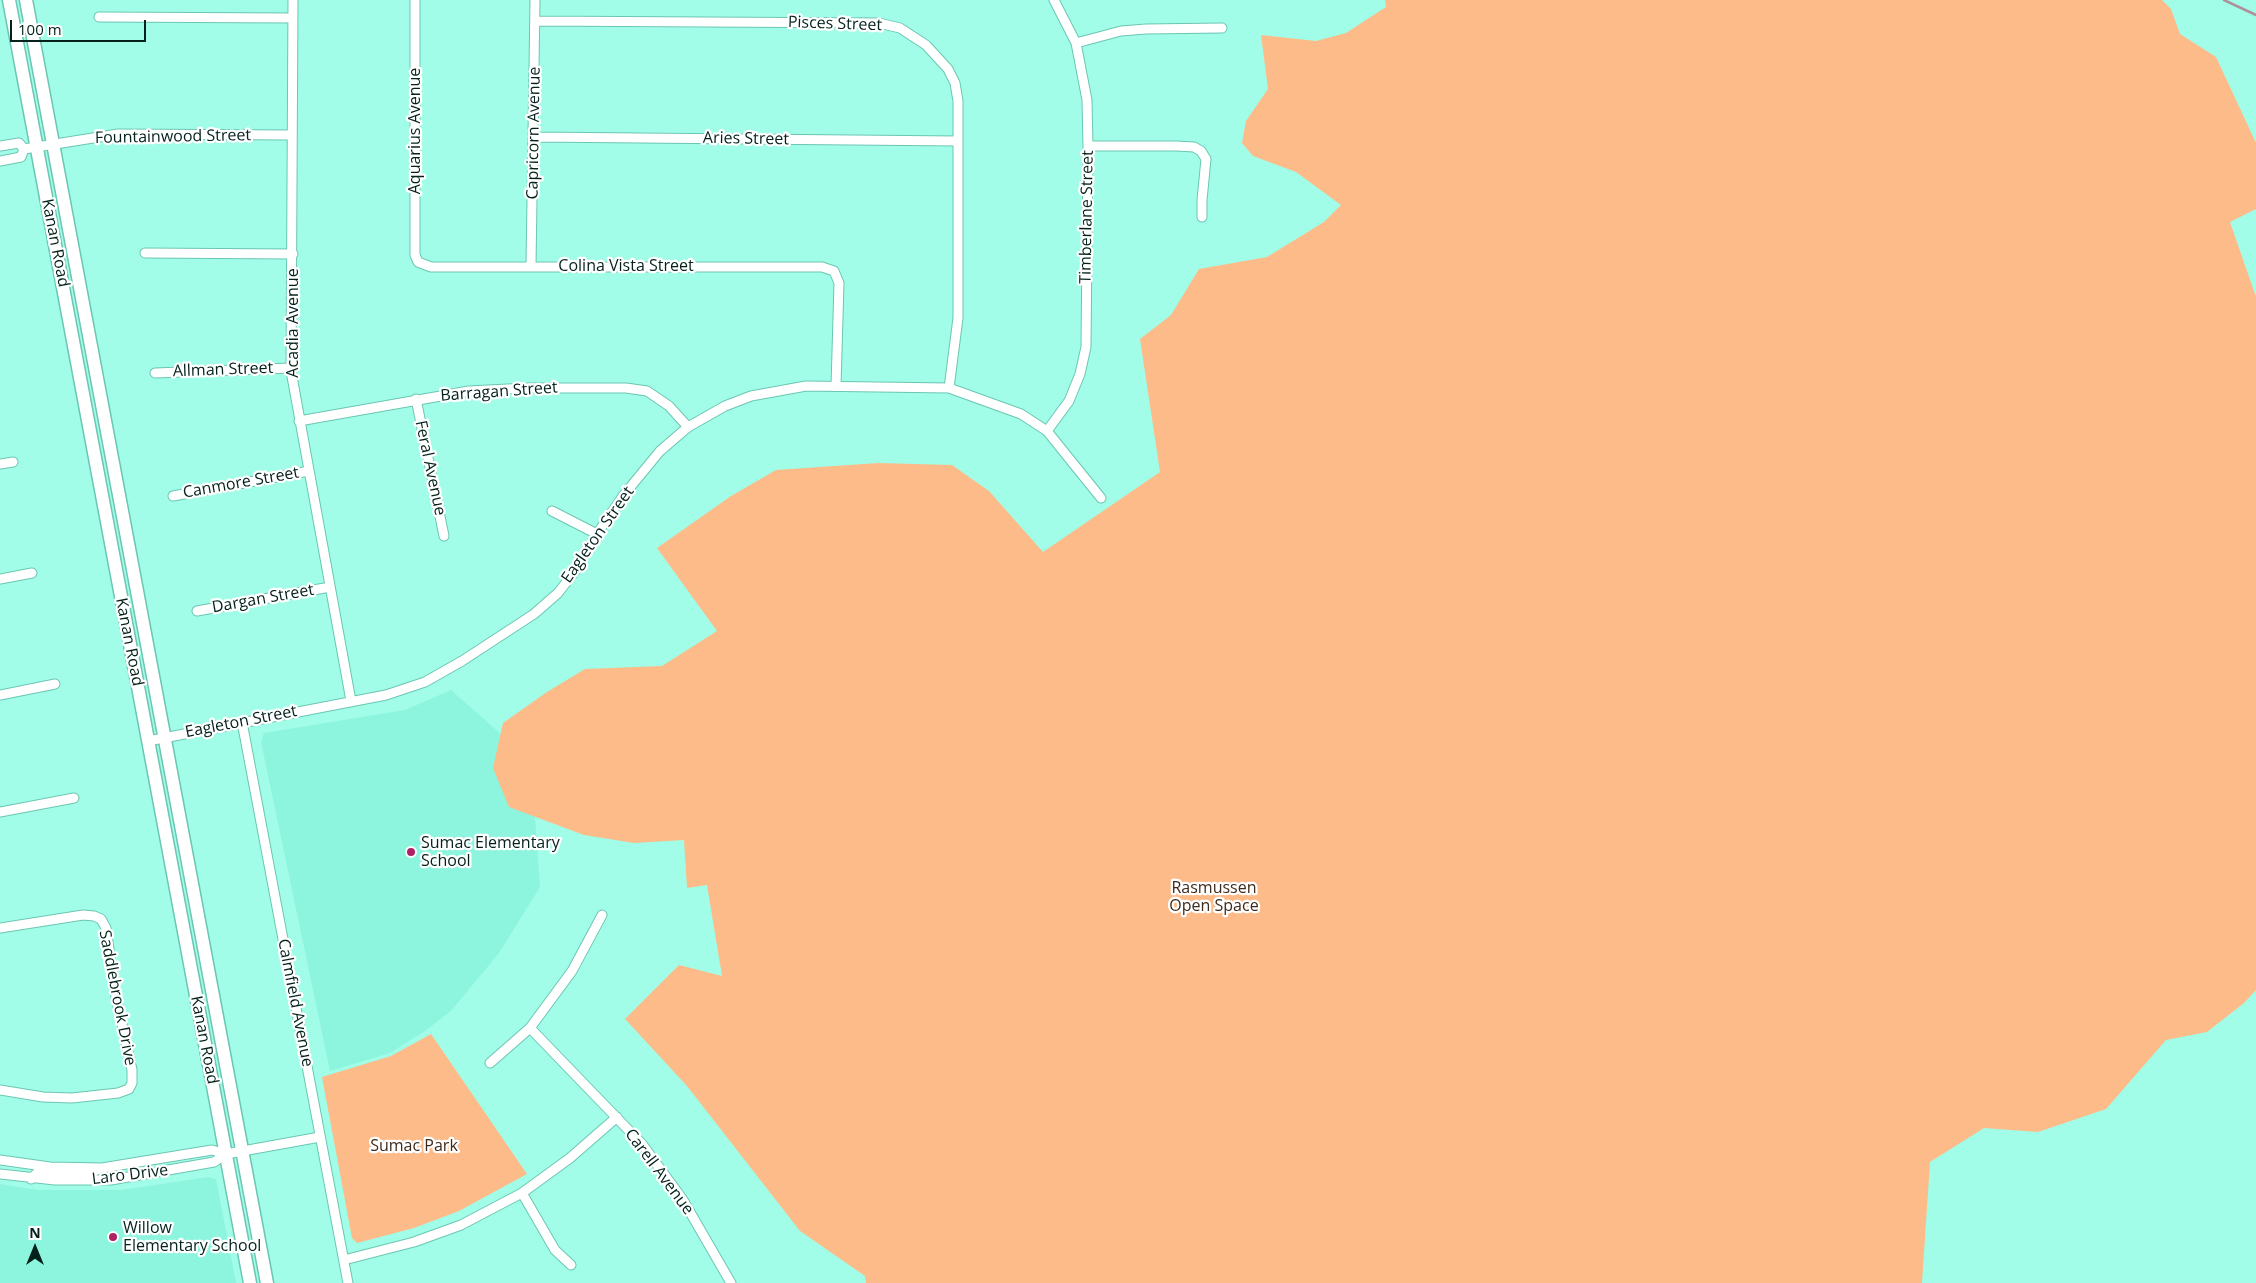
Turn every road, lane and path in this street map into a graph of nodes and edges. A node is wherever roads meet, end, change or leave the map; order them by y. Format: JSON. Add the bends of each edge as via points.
{"nodes":[{"id":1,"x":9,"y":0,"type":"edge"},
{"id":2,"x":26,"y":0,"type":"edge"},
{"id":3,"x":293,"y":0,"type":"edge"},
{"id":4,"x":416,"y":0,"type":"edge"},
{"id":5,"x":535,"y":0,"type":"edge"},
{"id":6,"x":1054,"y":0,"type":"edge"},
{"id":7,"x":99,"y":17,"type":"dead end"},
{"id":8,"x":292,"y":18,"type":"junction"},
{"id":9,"x":535,"y":21,"type":"junction"},
{"id":10,"x":1222,"y":28,"type":"dead end"},
{"id":11,"x":1076,"y":44,"type":"junction"},
{"id":12,"x":292,"y":135,"type":"junction"},
{"id":13,"x":534,"y":137,"type":"junction"},
{"id":14,"x":958,"y":141,"type":"junction"},
{"id":15,"x":53,"y":144,"type":"junction"},
{"id":16,"x":0,"y":146,"type":"edge"},
{"id":17,"x":1088,"y":146,"type":"junction"},
{"id":18,"x":30,"y":148,"type":"junction"},
{"id":19,"x":0,"y":161,"type":"edge"},
{"id":20,"x":1202,"y":218,"type":"dead end"},
{"id":21,"x":145,"y":253,"type":"dead end"},
{"id":22,"x":293,"y":254,"type":"junction"},
{"id":23,"x":418,"y":262,"type":"joint"},
{"id":24,"x":531,"y":266,"type":"junction"},
{"id":25,"x":291,"y":368,"type":"junction"},
{"id":26,"x":155,"y":373,"type":"dead end"},
{"id":27,"x":836,"y":386,"type":"junction"},
{"id":28,"x":949,"y":388,"type":"junction"},
{"id":29,"x":416,"y":399,"type":"junction"},
{"id":30,"x":299,"y":422,"type":"junction"},
{"id":31,"x":688,"y":427,"type":"junction"},
{"id":32,"x":1047,"y":431,"type":"junction"},
{"id":33,"x":13,"y":462,"type":"dead end"},
{"id":34,"x":0,"y":464,"type":"edge"},
{"id":35,"x":308,"y":471,"type":"junction"},
{"id":36,"x":173,"y":496,"type":"dead end"},
{"id":37,"x":1102,"y":498,"type":"dead end"},
{"id":38,"x":552,"y":511,"type":"dead end"},
{"id":39,"x":597,"y":534,"type":"junction"},
{"id":40,"x":444,"y":536,"type":"dead end"},
{"id":41,"x":32,"y":574,"type":"dead end"},
{"id":42,"x":0,"y":580,"type":"edge"},
{"id":43,"x":330,"y":587,"type":"junction"},
{"id":44,"x":197,"y":611,"type":"dead end"},
{"id":45,"x":56,"y":684,"type":"dead end"},
{"id":46,"x":0,"y":695,"type":"edge"},
{"id":47,"x":350,"y":701,"type":"junction"},
{"id":48,"x":242,"y":722,"type":"junction"},
{"id":49,"x":164,"y":737,"type":"junction"},
{"id":50,"x":148,"y":740,"type":"junction"},
{"id":51,"x":74,"y":798,"type":"dead end"},
{"id":52,"x":0,"y":812,"type":"edge"},
{"id":53,"x":602,"y":915,"type":"dead end"},
{"id":54,"x":0,"y":928,"type":"edge"},
{"id":55,"x":530,"y":1028,"type":"junction"},
{"id":56,"x":490,"y":1063,"type":"dead end"},
{"id":57,"x":0,"y":1090,"type":"edge"},
{"id":58,"x":617,"y":1117,"type":"junction"},
{"id":59,"x":320,"y":1136,"type":"junction"},
{"id":60,"x":242,"y":1151,"type":"junction"},
{"id":61,"x":226,"y":1154,"type":"junction"},
{"id":62,"x":0,"y":1160,"type":"edge"},
{"id":63,"x":102,"y":1168,"type":"junction"},
{"id":64,"x":0,"y":1174,"type":"edge"},
{"id":65,"x":30,"y":1179,"type":"junction"},
{"id":66,"x":522,"y":1193,"type":"junction"},
{"id":67,"x":344,"y":1260,"type":"junction"},
{"id":68,"x":571,"y":1265,"type":"dead end"},
{"id":69,"x":250,"y":1283,"type":"edge"},
{"id":70,"x":267,"y":1283,"type":"edge"},
{"id":71,"x":348,"y":1283,"type":"edge"},
{"id":72,"x":731,"y":1283,"type":"edge"}],
"edges":[{"from":1,"to":18,"type":"main road","name":"Kanan Road"},
{"from":2,"to":15,"type":"main road","name":"Kanan Road"},
{"from":3,"to":8,"type":"street","name":"Acadia Avenue"},
{"from":4,"to":23,"type":"street","name":"Aquarius Avenue"},
{"from":5,"to":9,"type":"street","name":"Capricorn Avenue"},
{"from":6,"to":11,"type":"street","name":"Timberlane Street"},
{"from":7,"to":8,"type":"street"},
{"from":8,"to":12,"type":"street","name":"Acadia Avenue"},
{"from":9,"to":13,"type":"street","name":"Capricorn Avenue"},
{"from":9,"to":14,"type":"street","name":"Pisces Street","via":[[880,23],[900,28],[926,45],[955,83]]},
{"from":10,"to":11,"type":"street","via":[[1121,31]]},
{"from":11,"to":17,"type":"street","name":"Timberlane Street","via":[[1086,100]]},
{"from":12,"to":15,"type":"street","name":"Fountainwood Street","via":[[118,134]]},
{"from":12,"to":22,"type":"street","name":"Acadia Avenue"},
{"from":13,"to":14,"type":"street","name":"Aries Street"},
{"from":13,"to":24,"type":"street","name":"Capricorn Avenue"},
{"from":14,"to":28,"type":"street","name":"Pisces Street","via":[[958,318]]},
{"from":15,"to":18,"type":"street","name":"Fountainwood Street"},
{"from":15,"to":49,"type":"main road","name":"Kanan Road"},
{"from":16,"to":18,"type":"street","name":"Fountainwood Street","via":[[19,143]]},
{"from":17,"to":20,"type":"street","via":[[1176,146],[1202,151],[1206,159]]},
{"from":17,"to":32,"type":"street","name":"Timberlane Street","via":[[1086,347],[1069,401]]},
{"from":18,"to":19,"type":"street","name":"Fountainwood Street","via":[[21,157]]},
{"from":18,"to":50,"type":"main road","name":"Kanan Road"},
{"from":21,"to":22,"type":"street"},
{"from":22,"to":25,"type":"street","name":"Acadia Avenue"},
{"from":23,"to":24,"type":"street","name":"Colina Vista Street","via":[[431,267]]},
{"from":24,"to":27,"type":"street","name":"Colina Vista Street","via":[[822,267],[834,270],[839,283]]},
{"from":25,"to":26,"type":"street","name":"Allman Street"},
{"from":25,"to":30,"type":"street","name":"Acadia Avenue"},
{"from":27,"to":28,"type":"street","name":"Eagleton Street"},
{"from":27,"to":31,"type":"street","name":"Eagleton Street","via":[[806,386],[752,396],[725,406]]},
{"from":28,"to":32,"type":"street","name":"Eagleton Street","via":[[1021,414]]},
{"from":29,"to":30,"type":"street","name":"Barragan Street"},
{"from":29,"to":31,"type":"street","name":"Barragan Street","via":[[469,391],[626,388],[647,391],[669,406]]},
{"from":29,"to":40,"type":"street","name":"Feral Avenue"},
{"from":30,"to":35,"type":"street","name":"Acadia Avenue"},
{"from":31,"to":39,"type":"street","name":"Eagleton Street","via":[[660,451],[622,496]]},
{"from":32,"to":37,"type":"street","name":"Eagleton Street"},
{"from":33,"to":34,"type":"street"},
{"from":35,"to":36,"type":"street","name":"Canmore Street"},
{"from":35,"to":43,"type":"street","name":"Acadia Avenue"},
{"from":38,"to":39,"type":"street"},
{"from":39,"to":47,"type":"street","name":"Eagleton Street","via":[[558,593],[534,614],[425,682],[386,695]]},
{"from":41,"to":42,"type":"street"},
{"from":43,"to":44,"type":"street","name":"Dargan Street"},
{"from":43,"to":47,"type":"street","name":"Acadia Avenue"},
{"from":45,"to":46,"type":"street"},
{"from":47,"to":48,"type":"street","name":"Eagleton Street"},
{"from":48,"to":49,"type":"street","name":"Eagleton Street"},
{"from":48,"to":59,"type":"street","name":"Calmfield Avenue"},
{"from":49,"to":50,"type":"street","name":"Eagleton Street"},
{"from":49,"to":60,"type":"main road","name":"Kanan Road"},
{"from":50,"to":61,"type":"main road","name":"Kanan Road"},
{"from":51,"to":52,"type":"street"},
{"from":53,"to":55,"type":"street","via":[[572,971]]},
{"from":54,"to":57,"type":"street","name":"Saddlebrook Drive","via":[[83,914],[101,919],[106,928],[115,992],[132,1070],[129,1090],[100,1096],[44,1098]]},
{"from":55,"to":56,"type":"street"},
{"from":55,"to":58,"type":"street","name":"Carell Avenue"},
{"from":58,"to":66,"type":"street","via":[[570,1158]]},
{"from":58,"to":72,"type":"street","name":"Carell Avenue","via":[[642,1144],[683,1200]]},
{"from":59,"to":60,"type":"street","name":"Laro Drive"},
{"from":59,"to":67,"type":"street","name":"Calmfield Avenue"},
{"from":60,"to":61,"type":"street","name":"Laro Drive"},
{"from":60,"to":70,"type":"main road","name":"Kanan Road"},
{"from":61,"to":63,"type":"street","name":"Laro Drive","via":[[212,1150]]},
{"from":61,"to":65,"type":"street","name":"Laro Drive","via":[[214,1162],[129,1178],[94,1181]]},
{"from":61,"to":69,"type":"main road","name":"Kanan Road"},
{"from":62,"to":63,"type":"street","name":"Laro Drive"},
{"from":63,"to":65,"type":"street","name":"Laro Drive","via":[[87,1174],[37,1173]]},
{"from":64,"to":65,"type":"street","name":"Laro Drive"},
{"from":66,"to":67,"type":"street","via":[[461,1225],[414,1242]]},
{"from":66,"to":68,"type":"street","via":[[556,1250]]},
{"from":67,"to":71,"type":"street","name":"Calmfield Avenue"}]}
